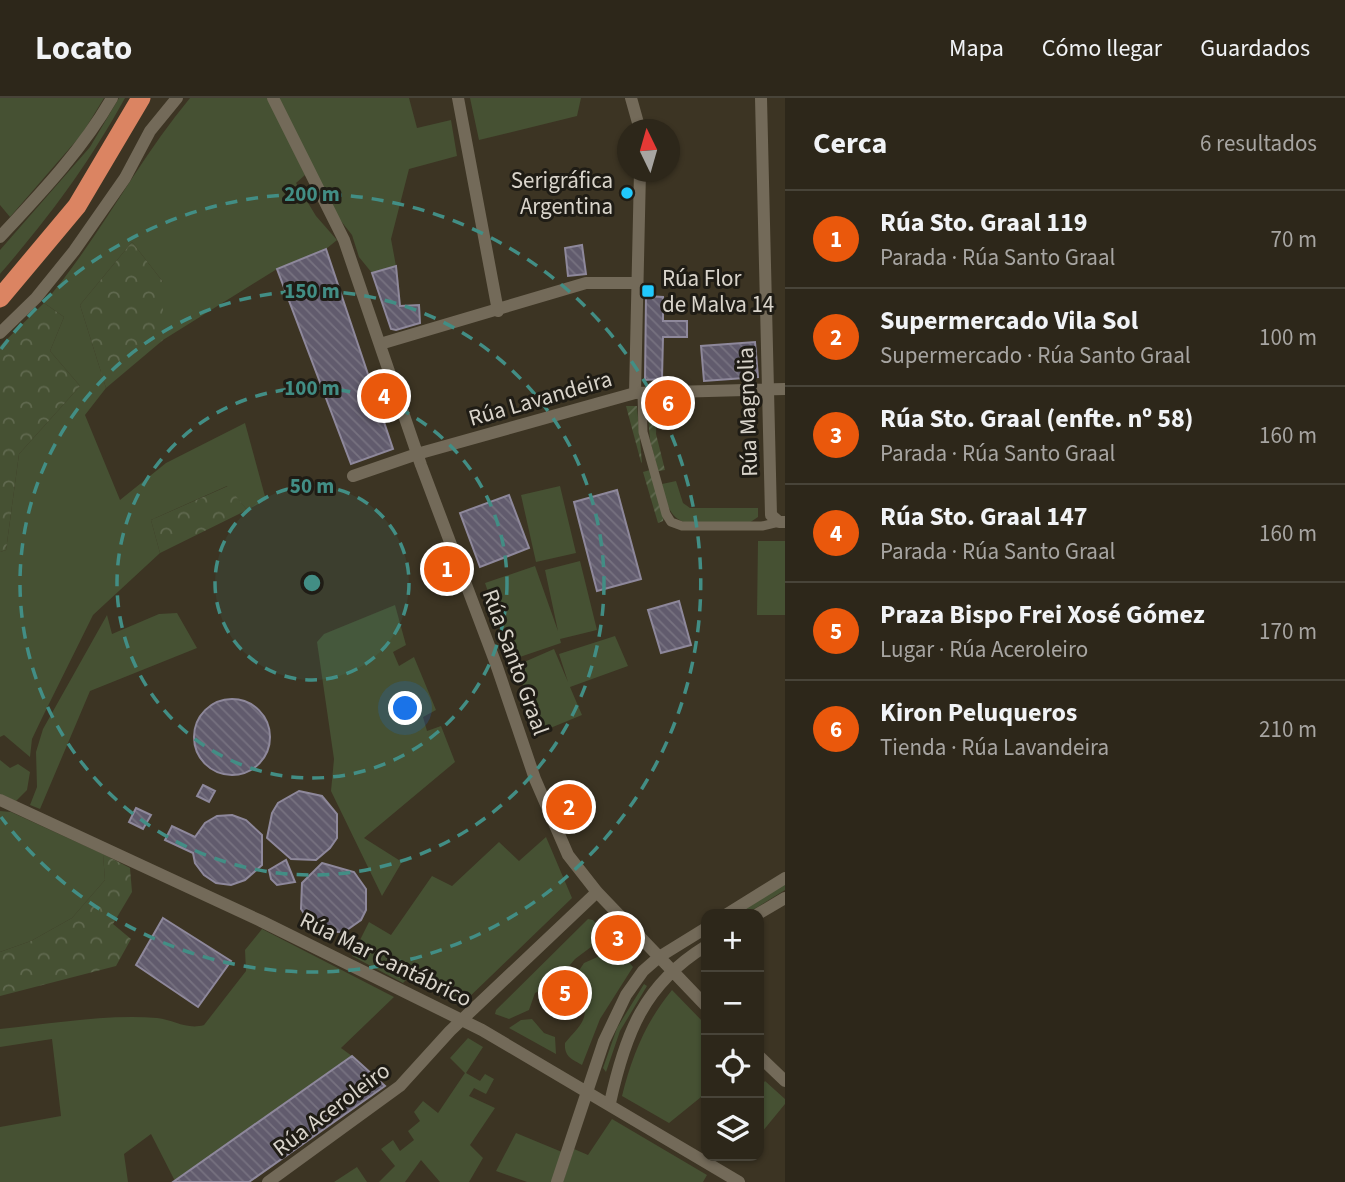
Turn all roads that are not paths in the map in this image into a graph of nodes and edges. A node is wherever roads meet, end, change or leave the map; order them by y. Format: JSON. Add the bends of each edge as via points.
{"nodes":[{"id":1,"x":112,"y":98,"type":"edge"},
{"id":2,"x":141,"y":98,"type":"edge"},
{"id":3,"x":177,"y":98,"type":"edge"},
{"id":4,"x":273,"y":98,"type":"edge"},
{"id":5,"x":458,"y":98,"type":"edge"},
{"id":6,"x":631,"y":98,"type":"edge"},
{"id":7,"x":761,"y":98,"type":"edge"},
{"id":8,"x":637,"y":119,"type":"edge"},
{"id":9,"x":640,"y":182,"type":"edge"},
{"id":10,"x":0,"y":237,"type":"edge"},
{"id":11,"x":637,"y":283,"type":"junction"},
{"id":12,"x":0,"y":298,"type":"edge"},
{"id":13,"x":498,"y":311,"type":"junction"},
{"id":14,"x":0,"y":333,"type":"edge"},
{"id":15,"x":380,"y":344,"type":"junction"},
{"id":16,"x":767,"y":389,"type":"junction"},
{"id":17,"x":785,"y":389,"type":"edge"},
{"id":18,"x":638,"y":393,"type":"junction"},
{"id":19,"x":417,"y":454,"type":"junction"},
{"id":20,"x":353,"y":476,"type":"dead end"},
{"id":21,"x":778,"y":520,"type":"edge"},
{"id":22,"x":0,"y":801,"type":"edge"},
{"id":23,"x":785,"y":878,"type":"edge"},
{"id":24,"x":597,"y":892,"type":"junction"},
{"id":25,"x":785,"y":898,"type":"edge"},
{"id":26,"x":735,"y":909,"type":"edge"},
{"id":27,"x":764,"y":910,"type":"edge"},
{"id":28,"x":701,"y":931,"type":"edge"},
{"id":29,"x":701,"y":949,"type":"edge"},
{"id":30,"x":659,"y":957,"type":"junction"},
{"id":31,"x":671,"y":970,"type":"junction"},
{"id":32,"x":701,"y":1001,"type":"edge"},
{"id":33,"x":461,"y":1020,"type":"junction"},
{"id":34,"x":764,"y":1061,"type":"edge"},
{"id":35,"x":785,"y":1081,"type":"edge"},
{"id":36,"x":589,"y":1092,"type":"junction"},
{"id":37,"x":610,"y":1102,"type":"junction"},
{"id":38,"x":268,"y":1182,"type":"edge"},
{"id":39,"x":557,"y":1182,"type":"edge"},
{"id":40,"x":739,"y":1182,"type":"edge"}],
"edges":[{"from":1,"to":10,"type":"street","via":[[59,173]]},
{"from":2,"to":12,"type":"highway","via":[[77,206]]},
{"from":3,"to":14,"type":"street","via":[[150,131],[125,178],[74,251]]},
{"from":4,"to":15,"type":"street","name":"Rúa Santo Graal","via":[[344,240]]},
{"from":5,"to":13,"type":"street"},
{"from":6,"to":8,"type":"street"},
{"from":7,"to":16,"type":"street","name":"Rúa Magnolia"},
{"from":9,"to":11,"type":"street"},
{"from":11,"to":13,"type":"street","via":[[586,283]]},
{"from":11,"to":18,"type":"street"},
{"from":13,"to":15,"type":"street"},
{"from":15,"to":19,"type":"street","name":"Rúa Santo Graal"},
{"from":16,"to":17,"type":"street","name":"Rúa Lavandeira"},
{"from":16,"to":18,"type":"street","name":"Rúa Lavandeira"},
{"from":16,"to":21,"type":"street","name":"Rúa Magnolia"},
{"from":18,"to":19,"type":"street","name":"Rúa Lavandeira"},
{"from":18,"to":21,"type":"street","via":[[643,432],[671,522],[682,526],[762,526]]},
{"from":19,"to":20,"type":"street","name":"Rúa Lavandeira"},
{"from":19,"to":24,"type":"street","name":"Rúa Santo Graal","via":[[535,779],[568,855]]},
{"from":22,"to":33,"type":"street","name":"Rúa Mar Cantábrico","via":[[261,920]]},
{"from":23,"to":26,"type":"street"},
{"from":24,"to":30,"type":"street","name":"Rúa Santo Graal"},
{"from":24,"to":33,"type":"street","name":"Rúa Aceroleiro"},
{"from":25,"to":27,"type":"street"},
{"from":28,"to":30,"type":"street"},
{"from":29,"to":31,"type":"street"},
{"from":30,"to":31,"type":"street","name":"Rúa Santo Graal"},
{"from":30,"to":36,"type":"street","via":[[643,971],[614,1017]]},
{"from":31,"to":32,"type":"street","name":"Rúa Santo Graal"},
{"from":31,"to":37,"type":"street","via":[[632,1025]]},
{"from":33,"to":36,"type":"street","name":"Rúa Mar Cantábrico"},
{"from":33,"to":38,"type":"street","name":"Rúa Aceroleiro","via":[[400,1086]]},
{"from":34,"to":35,"type":"street"},
{"from":36,"to":37,"type":"street","name":"Rúa Mar Cantábrico"},
{"from":36,"to":39,"type":"street"},
{"from":37,"to":40,"type":"street","name":"Rúa Mar Cantábrico"}]}
